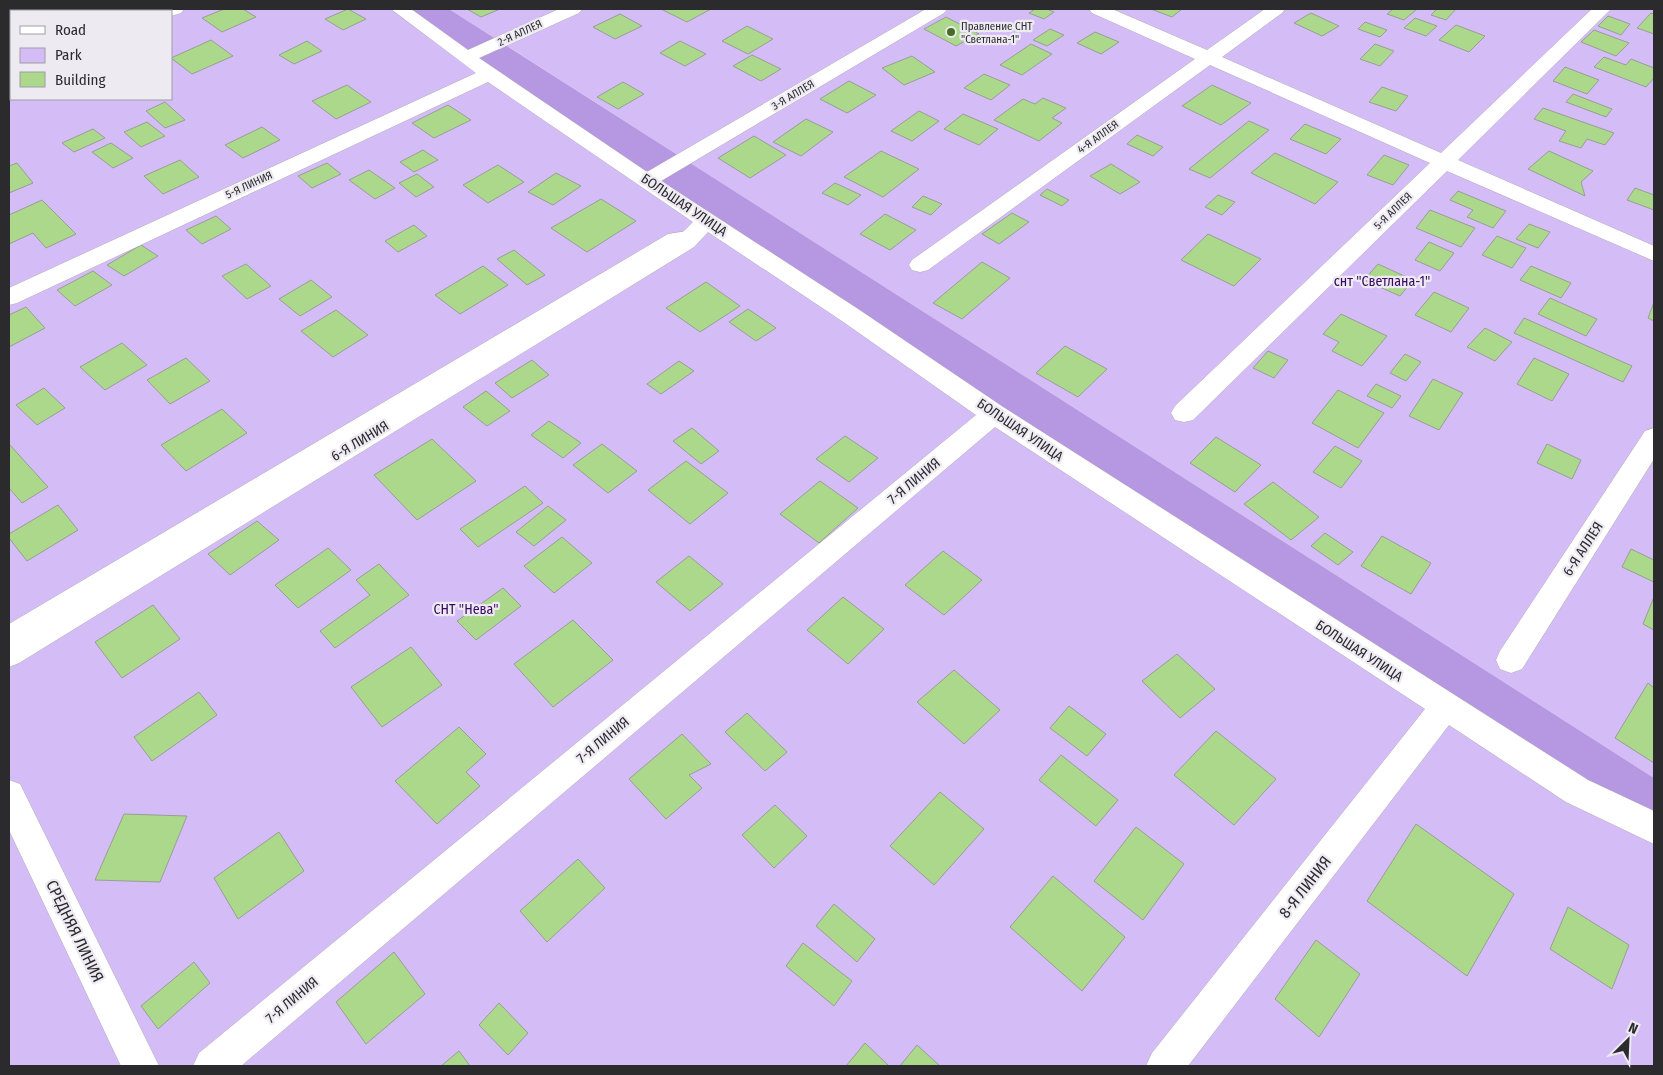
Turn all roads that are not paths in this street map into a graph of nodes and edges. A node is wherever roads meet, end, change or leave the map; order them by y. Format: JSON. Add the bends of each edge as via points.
{"nodes":[{"id":1,"x":400,"y":9,"type":"edge"},
{"id":2,"x":573,"y":9,"type":"edge"},
{"id":3,"x":938,"y":9,"type":"edge"},
{"id":4,"x":1098,"y":9,"type":"edge"},
{"id":5,"x":1276,"y":9,"type":"edge"},
{"id":6,"x":1602,"y":9,"type":"edge"},
{"id":7,"x":467,"y":57,"type":"junction"},
{"id":8,"x":1208,"y":58,"type":"junction"},
{"id":9,"x":489,"y":74,"type":"junction"},
{"id":10,"x":1444,"y":162,"type":"junction"},
{"id":11,"x":648,"y":180,"type":"junction"},
{"id":12,"x":700,"y":228,"type":"junction"},
{"id":13,"x":1654,"y":254,"type":"edge"},
{"id":14,"x":920,"y":265,"type":"dead end"},
{"id":15,"x":9,"y":296,"type":"edge"},
{"id":16,"x":1184,"y":413,"type":"dead end"},
{"id":17,"x":994,"y":414,"type":"junction"},
{"id":18,"x":1654,"y":438,"type":"edge"},
{"id":19,"x":9,"y":632,"type":"edge"},
{"id":20,"x":9,"y":654,"type":"edge"},
{"id":21,"x":1511,"y":660,"type":"dead end"},
{"id":22,"x":1445,"y":707,"type":"junction"},
{"id":23,"x":9,"y":795,"type":"edge"},
{"id":24,"x":1654,"y":828,"type":"edge"},
{"id":25,"x":140,"y":1066,"type":"edge"},
{"id":26,"x":212,"y":1066,"type":"edge"},
{"id":27,"x":1165,"y":1066,"type":"edge"}],
"edges":[{"from":1,"to":7,"type":"street","name":"БОЛЬШАЯ УЛИЦА"},
{"from":2,"to":7,"type":"street","name":"2-Я АЛЛЕЯ"},
{"from":3,"to":11,"type":"street","name":"3-Я АЛЛЕЯ"},
{"from":4,"to":8,"type":"street"},
{"from":5,"to":8,"type":"street","name":"4-Я АЛЛЕЯ"},
{"from":6,"to":10,"type":"street","name":"5-Я АЛЛЕЯ"},
{"from":7,"to":9,"type":"street","name":"БОЛЬШАЯ УЛИЦА"},
{"from":8,"to":10,"type":"street"},
{"from":8,"to":14,"type":"street","name":"4-Я АЛЛЕЯ"},
{"from":9,"to":11,"type":"street","name":"БОЛЬШАЯ УЛИЦА"},
{"from":9,"to":15,"type":"street","name":"5-Я ЛИНИЯ"},
{"from":10,"to":13,"type":"street"},
{"from":10,"to":16,"type":"street","name":"5-Я АЛЛЕЯ"},
{"from":11,"to":12,"type":"street","name":"БОЛЬШАЯ УЛИЦА"},
{"from":12,"to":17,"type":"street","name":"БОЛЬШАЯ УЛИЦА","via":[[850,315]]},
{"from":12,"to":19,"type":"lane","via":[[673,237]]},
{"from":12,"to":20,"type":"street","name":"6-Я ЛИНИЯ","via":[[686,242]]},
{"from":17,"to":22,"type":"street","name":"БОЛЬШАЯ УЛИЦА"},
{"from":17,"to":26,"type":"street","name":"7-Я ЛИНИЯ"},
{"from":18,"to":21,"type":"street","name":"6-Я АЛЛЕЯ"},
{"from":22,"to":24,"type":"street","name":"БОЛЬШАЯ УЛИЦА","via":[[1584,796]]},
{"from":22,"to":27,"type":"street","name":"8-Я ЛИНИЯ"},
{"from":23,"to":25,"type":"street","name":"СРЕДНЯЯ ЛИНИЯ"}]}
